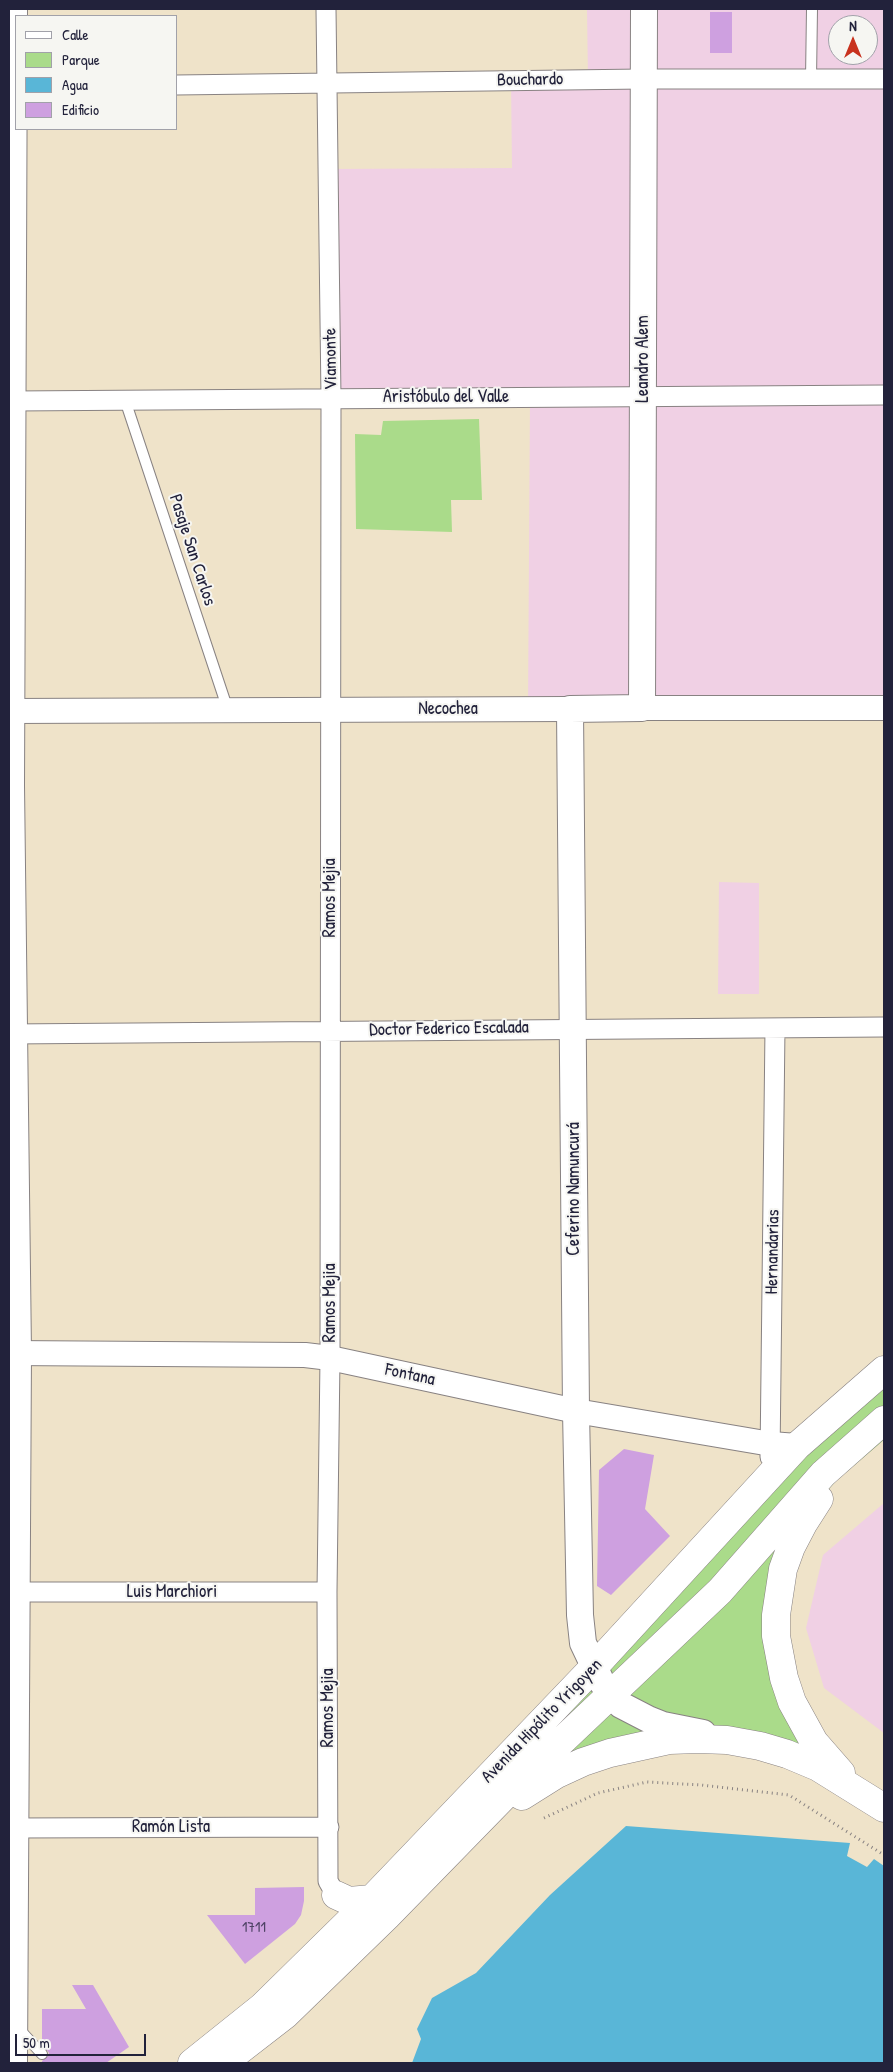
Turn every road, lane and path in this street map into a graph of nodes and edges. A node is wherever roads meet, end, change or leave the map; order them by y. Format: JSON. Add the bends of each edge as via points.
{"nodes":[{"id":1,"x":326,"y":9,"type":"edge"},
{"id":2,"x":644,"y":9,"type":"edge"},
{"id":3,"x":812,"y":9,"type":"edge"},
{"id":4,"x":12,"y":22,"type":"edge"},
{"id":5,"x":643,"y":79,"type":"junction"},
{"id":6,"x":811,"y":79,"type":"junction"},
{"id":7,"x":884,"y":79,"type":"edge"},
{"id":8,"x":327,"y":83,"type":"junction"},
{"id":9,"x":178,"y":85,"type":"edge"},
{"id":10,"x":15,"y":86,"type":"edge"},
{"id":11,"x":884,"y":395,"type":"edge"},
{"id":12,"x":642,"y":396,"type":"junction"},
{"id":13,"x":331,"y":398,"type":"junction"},
{"id":14,"x":125,"y":400,"type":"junction"},
{"id":15,"x":11,"y":401,"type":"edge"},
{"id":16,"x":642,"y":708,"type":"junction"},
{"id":17,"x":884,"y":708,"type":"edge"},
{"id":18,"x":330,"y":709,"type":"junction"},
{"id":19,"x":570,"y":709,"type":"junction"},
{"id":20,"x":228,"y":710,"type":"junction"},
{"id":21,"x":10,"y":712,"type":"edge"},
{"id":22,"x":10,"y":784,"type":"edge"},
{"id":23,"x":884,"y":1027,"type":"edge"},
{"id":24,"x":573,"y":1028,"type":"junction"},
{"id":25,"x":775,"y":1028,"type":"junction"},
{"id":26,"x":330,"y":1031,"type":"junction"},
{"id":27,"x":11,"y":1034,"type":"edge"},
{"id":28,"x":13,"y":1353,"type":"edge"},
{"id":29,"x":330,"y":1358,"type":"junction"},
{"id":30,"x":884,"y":1370,"type":"edge"},
{"id":31,"x":576,"y":1411,"type":"junction"},
{"id":32,"x":884,"y":1420,"type":"edge"},
{"id":33,"x":884,"y":1440,"type":"edge"},
{"id":34,"x":784,"y":1445,"type":"junction"},
{"id":35,"x":17,"y":1592,"type":"junction"},
{"id":36,"x":327,"y":1592,"type":"junction"},
{"id":37,"x":594,"y":1667,"type":"junction"},
{"id":38,"x":611,"y":1695,"type":"junction"},
{"id":39,"x":787,"y":1754,"type":"junction"},
{"id":40,"x":873,"y":1800,"type":"edge"},
{"id":41,"x":544,"y":1818,"type":"dead end"},
{"id":42,"x":329,"y":1827,"type":"junction"},
{"id":43,"x":14,"y":1828,"type":"junction"},
{"id":44,"x":884,"y":1855,"type":"edge"},
{"id":45,"x":444,"y":1857,"type":"junction"},
{"id":46,"x":336,"y":1895,"type":"joint"},
{"id":47,"x":372,"y":1899,"type":"junction"},
{"id":48,"x":14,"y":2022,"type":"junction"},
{"id":49,"x":42,"y":2054,"type":"dead end"},
{"id":50,"x":14,"y":2063,"type":"edge"},
{"id":51,"x":192,"y":2063,"type":"edge"},
{"id":52,"x":223,"y":2063,"type":"edge"}],
"edges":[{"from":1,"to":8,"type":"street","name":"Viamonte"},
{"from":2,"to":5,"type":"main road","name":"Leandro Alem"},
{"from":3,"to":6,"type":"lane"},
{"from":4,"to":10,"type":"main road"},
{"from":5,"to":6,"type":"street","name":"Bouchardo"},
{"from":5,"to":8,"type":"street","name":"Bouchardo"},
{"from":5,"to":12,"type":"main road","name":"Leandro Alem"},
{"from":6,"to":7,"type":"street","name":"Bouchardo"},
{"from":8,"to":9,"type":"street","name":"Bouchardo"},
{"from":8,"to":13,"type":"street","name":"Viamonte"},
{"from":10,"to":15,"type":"main road"},
{"from":11,"to":12,"type":"street","name":"Aristóbulo del Valle"},
{"from":12,"to":13,"type":"street","name":"Aristóbulo del Valle"},
{"from":12,"to":16,"type":"main road","name":"Leandro Alem"},
{"from":13,"to":14,"type":"street","name":"Aristóbulo del Valle"},
{"from":13,"to":18,"type":"street","name":"Viamonte"},
{"from":14,"to":15,"type":"street","name":"Aristóbulo del Valle"},
{"from":14,"to":20,"type":"lane","name":"Pasaje San Carlos"},
{"from":15,"to":21,"type":"main road"},
{"from":16,"to":17,"type":"street","name":"Necochea"},
{"from":16,"to":19,"type":"main road","name":"Necochea"},
{"from":18,"to":19,"type":"street","name":"Necochea"},
{"from":18,"to":20,"type":"street","name":"Necochea"},
{"from":18,"to":26,"type":"street","name":"Ramos Mejia"},
{"from":19,"to":24,"type":"main road","name":"Ceferino Namuncurá"},
{"from":20,"to":21,"type":"street","name":"Necochea"},
{"from":21,"to":22,"type":"main road"},
{"from":22,"to":27,"type":"main road"},
{"from":23,"to":25,"type":"street","name":"Doctor Federico Escalada"},
{"from":24,"to":25,"type":"street","name":"Doctor Federico Escalada"},
{"from":24,"to":26,"type":"street","name":"Doctor Federico Escalada"},
{"from":24,"to":31,"type":"main road","name":"Ceferino Namuncurá"},
{"from":25,"to":34,"type":"street","name":"Hernandarias"},
{"from":26,"to":27,"type":"street","name":"Doctor Federico Escalada"},
{"from":26,"to":29,"type":"street","name":"Ramos Mejia"},
{"from":27,"to":28,"type":"main road"},
{"from":28,"to":29,"type":"street","name":"Fontana","via":[[305,1355]]},
{"from":28,"to":35,"type":"main road"},
{"from":29,"to":31,"type":"street","name":"Fontana"},
{"from":29,"to":36,"type":"street","name":"Ramos Mejia"},
{"from":30,"to":34,"type":"highway","name":"Avenida Hipólito Yrigoyen"},
{"from":31,"to":34,"type":"street","name":"Fontana"},
{"from":31,"to":37,"type":"main road","name":"Ceferino Namuncurá","via":[[580,1615],[583,1643]]},
{"from":32,"to":38,"type":"highway","via":[[823,1474],[720,1591]]},
{"from":33,"to":40,"type":"highway","via":[[837,1480],[816,1503],[803,1524],[783,1569],[776,1615],[778,1654],[792,1702],[826,1758]]},
{"from":34,"to":37,"type":"highway","name":"Avenida Hipólito Yrigoyen","via":[[770,1475]]},
{"from":35,"to":36,"type":"street","name":"Luis Marchiori"},
{"from":35,"to":43,"type":"main road"},
{"from":36,"to":42,"type":"street","name":"Ramos Mejia"},
{"from":37,"to":38,"type":"main road","name":"Ceferino Namuncurá"},
{"from":37,"to":47,"type":"highway","name":"Avenida Hipólito Yrigoyen"},
{"from":38,"to":39,"type":"main road","via":[[621,1705],[663,1725],[740,1739]]},
{"from":38,"to":45,"type":"highway"},
{"from":39,"to":40,"type":"highway","via":[[818,1767]]},
{"from":39,"to":45,"type":"highway","via":[[735,1741],[698,1739],[669,1740],[610,1753],[557,1774],[530,1790]]},
{"from":41,"to":44,"type":"path","via":[[598,1794],[647,1782],[701,1785],[789,1795]]},
{"from":42,"to":43,"type":"street","name":"Ramón Lista"},
{"from":42,"to":46,"type":"street","name":"Ramos Mejia","via":[[328,1881]]},
{"from":43,"to":48,"type":"main road"},
{"from":45,"to":52,"type":"highway","via":[[285,2015]]},
{"from":46,"to":47,"type":"highway","via":[[349,1900]]},
{"from":47,"to":51,"type":"highway","name":"Avenida Hipólito Yrigoyen","via":[[262,2007]]},
{"from":48,"to":49,"type":"lane"},
{"from":48,"to":50,"type":"main road"}]}
